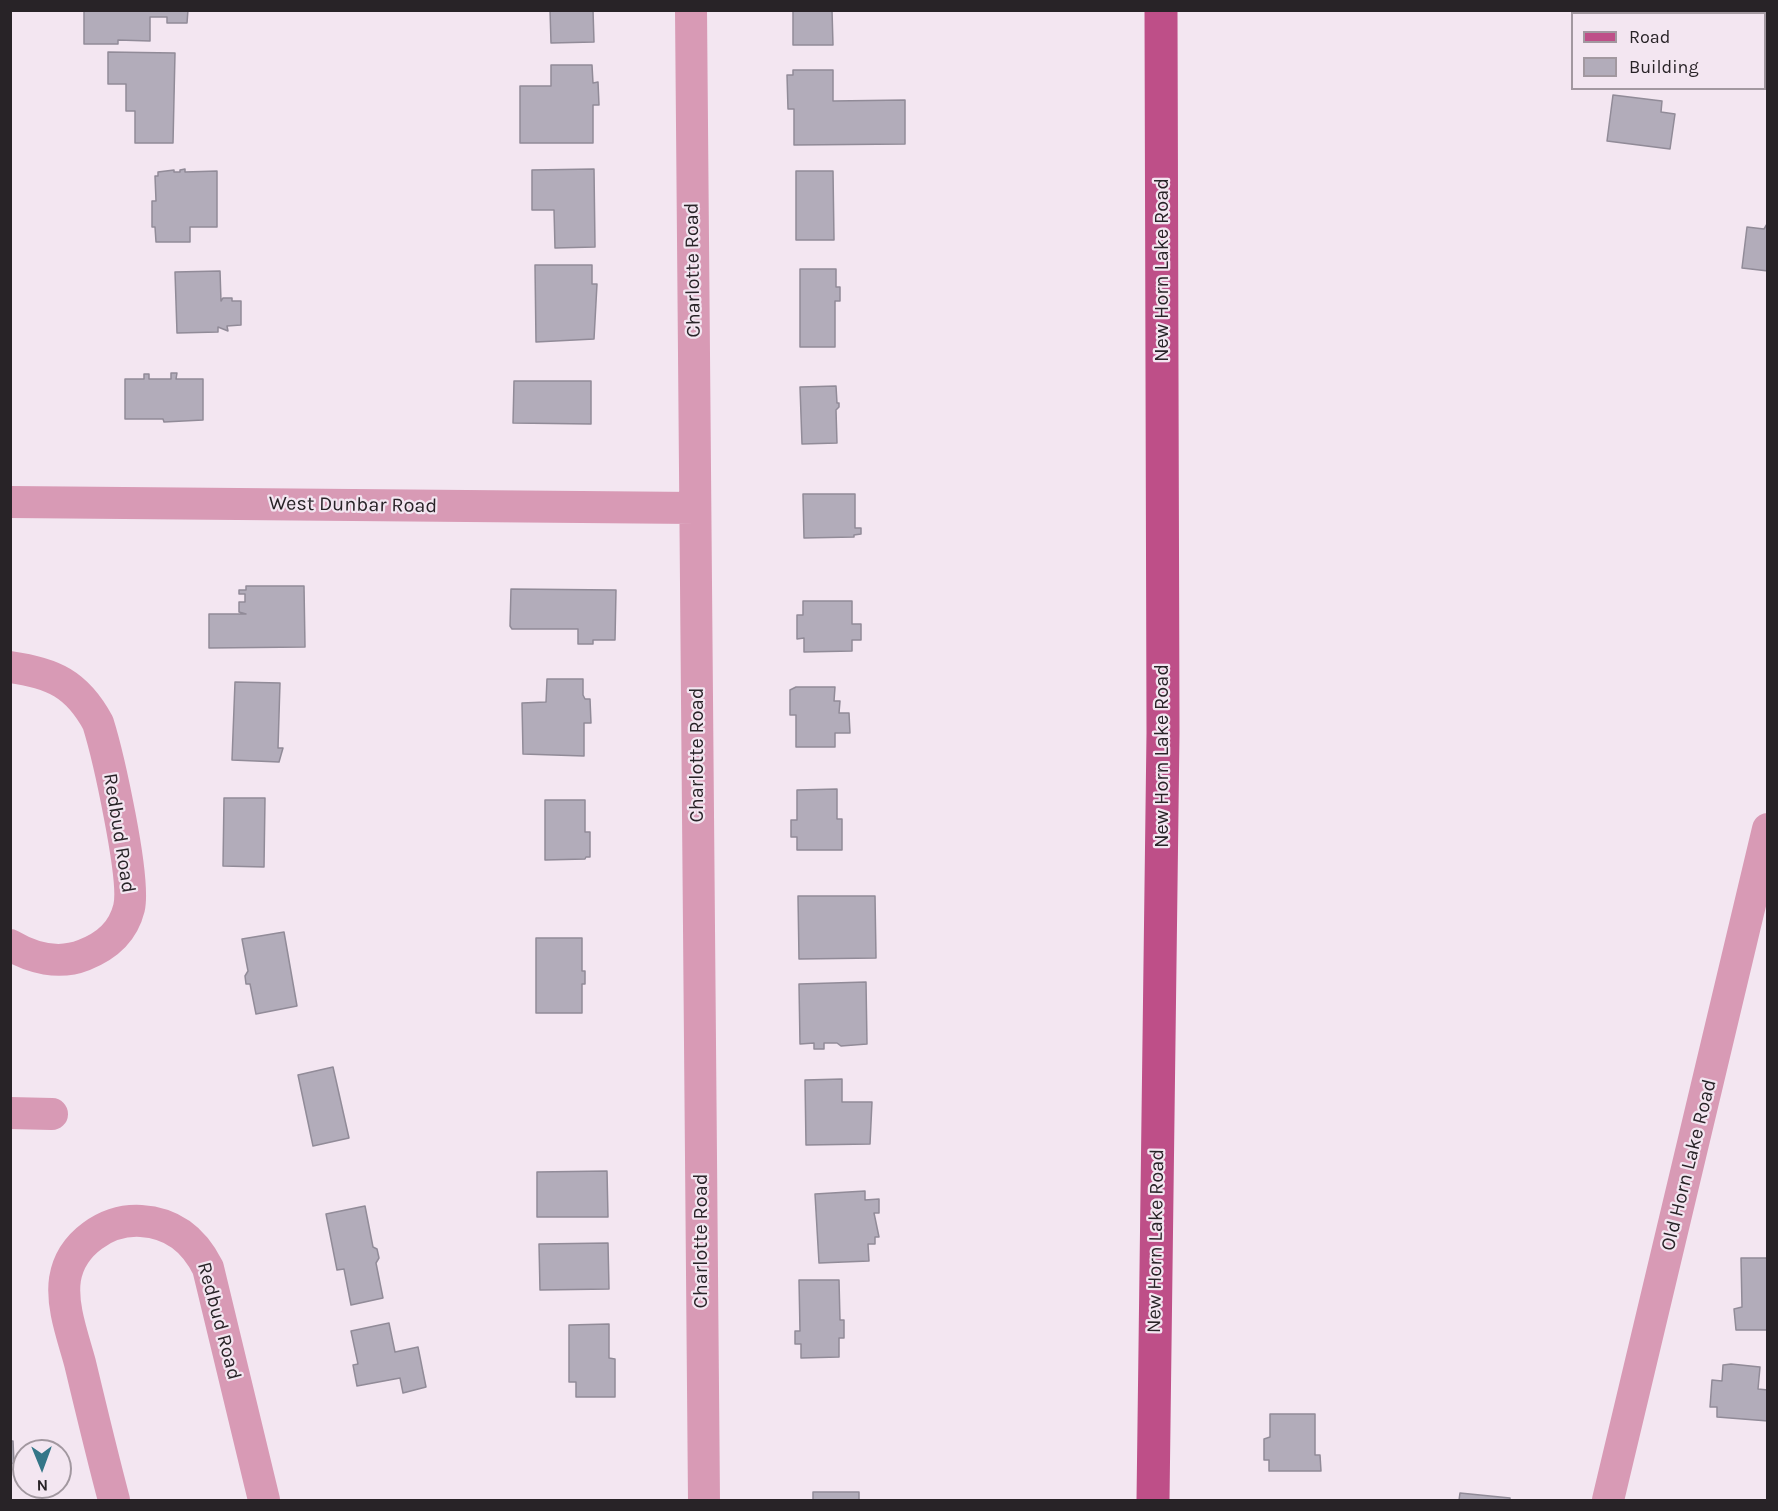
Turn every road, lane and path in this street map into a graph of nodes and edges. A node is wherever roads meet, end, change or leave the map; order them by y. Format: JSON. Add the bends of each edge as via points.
{"nodes":[{"id":1,"x":691,"y":10,"type":"edge"},
{"id":2,"x":1161,"y":10,"type":"edge"},
{"id":3,"x":10,"y":502,"type":"edge"},
{"id":4,"x":695,"y":508,"type":"junction"},
{"id":5,"x":10,"y":668,"type":"edge"},
{"id":6,"x":1767,"y":829,"type":"edge"},
{"id":7,"x":10,"y":945,"type":"edge"},
{"id":8,"x":10,"y":1113,"type":"edge"},
{"id":9,"x":52,"y":1114,"type":"dead end"},
{"id":10,"x":114,"y":1500,"type":"edge"},
{"id":11,"x":264,"y":1500,"type":"edge"},
{"id":12,"x":704,"y":1500,"type":"edge"},
{"id":13,"x":1153,"y":1500,"type":"edge"},
{"id":14,"x":1608,"y":1500,"type":"edge"}],
"edges":[{"from":1,"to":4,"type":"street","name":"Charlotte Road"},
{"from":2,"to":13,"type":"main road","name":"New Horn Lake Road","via":[[1163,733]]},
{"from":3,"to":4,"type":"street","name":"West Dunbar Road"},
{"from":4,"to":12,"type":"street","name":"Charlotte Road"},
{"from":5,"to":7,"type":"street","name":"Redbud Road","via":[[45,673],[69,685],[98,723],[127,868],[129,906],[118,933],[101,949],[80,957],[53,960],[29,956]]},
{"from":6,"to":14,"type":"street","name":"Old Horn Lake Road"},
{"from":8,"to":9,"type":"street"},
{"from":10,"to":11,"type":"street","name":"Redbud Road","via":[[66,1308],[65,1277],[87,1240],[112,1224],[138,1221],[181,1233],[193,1242],[208,1268]]}]}
